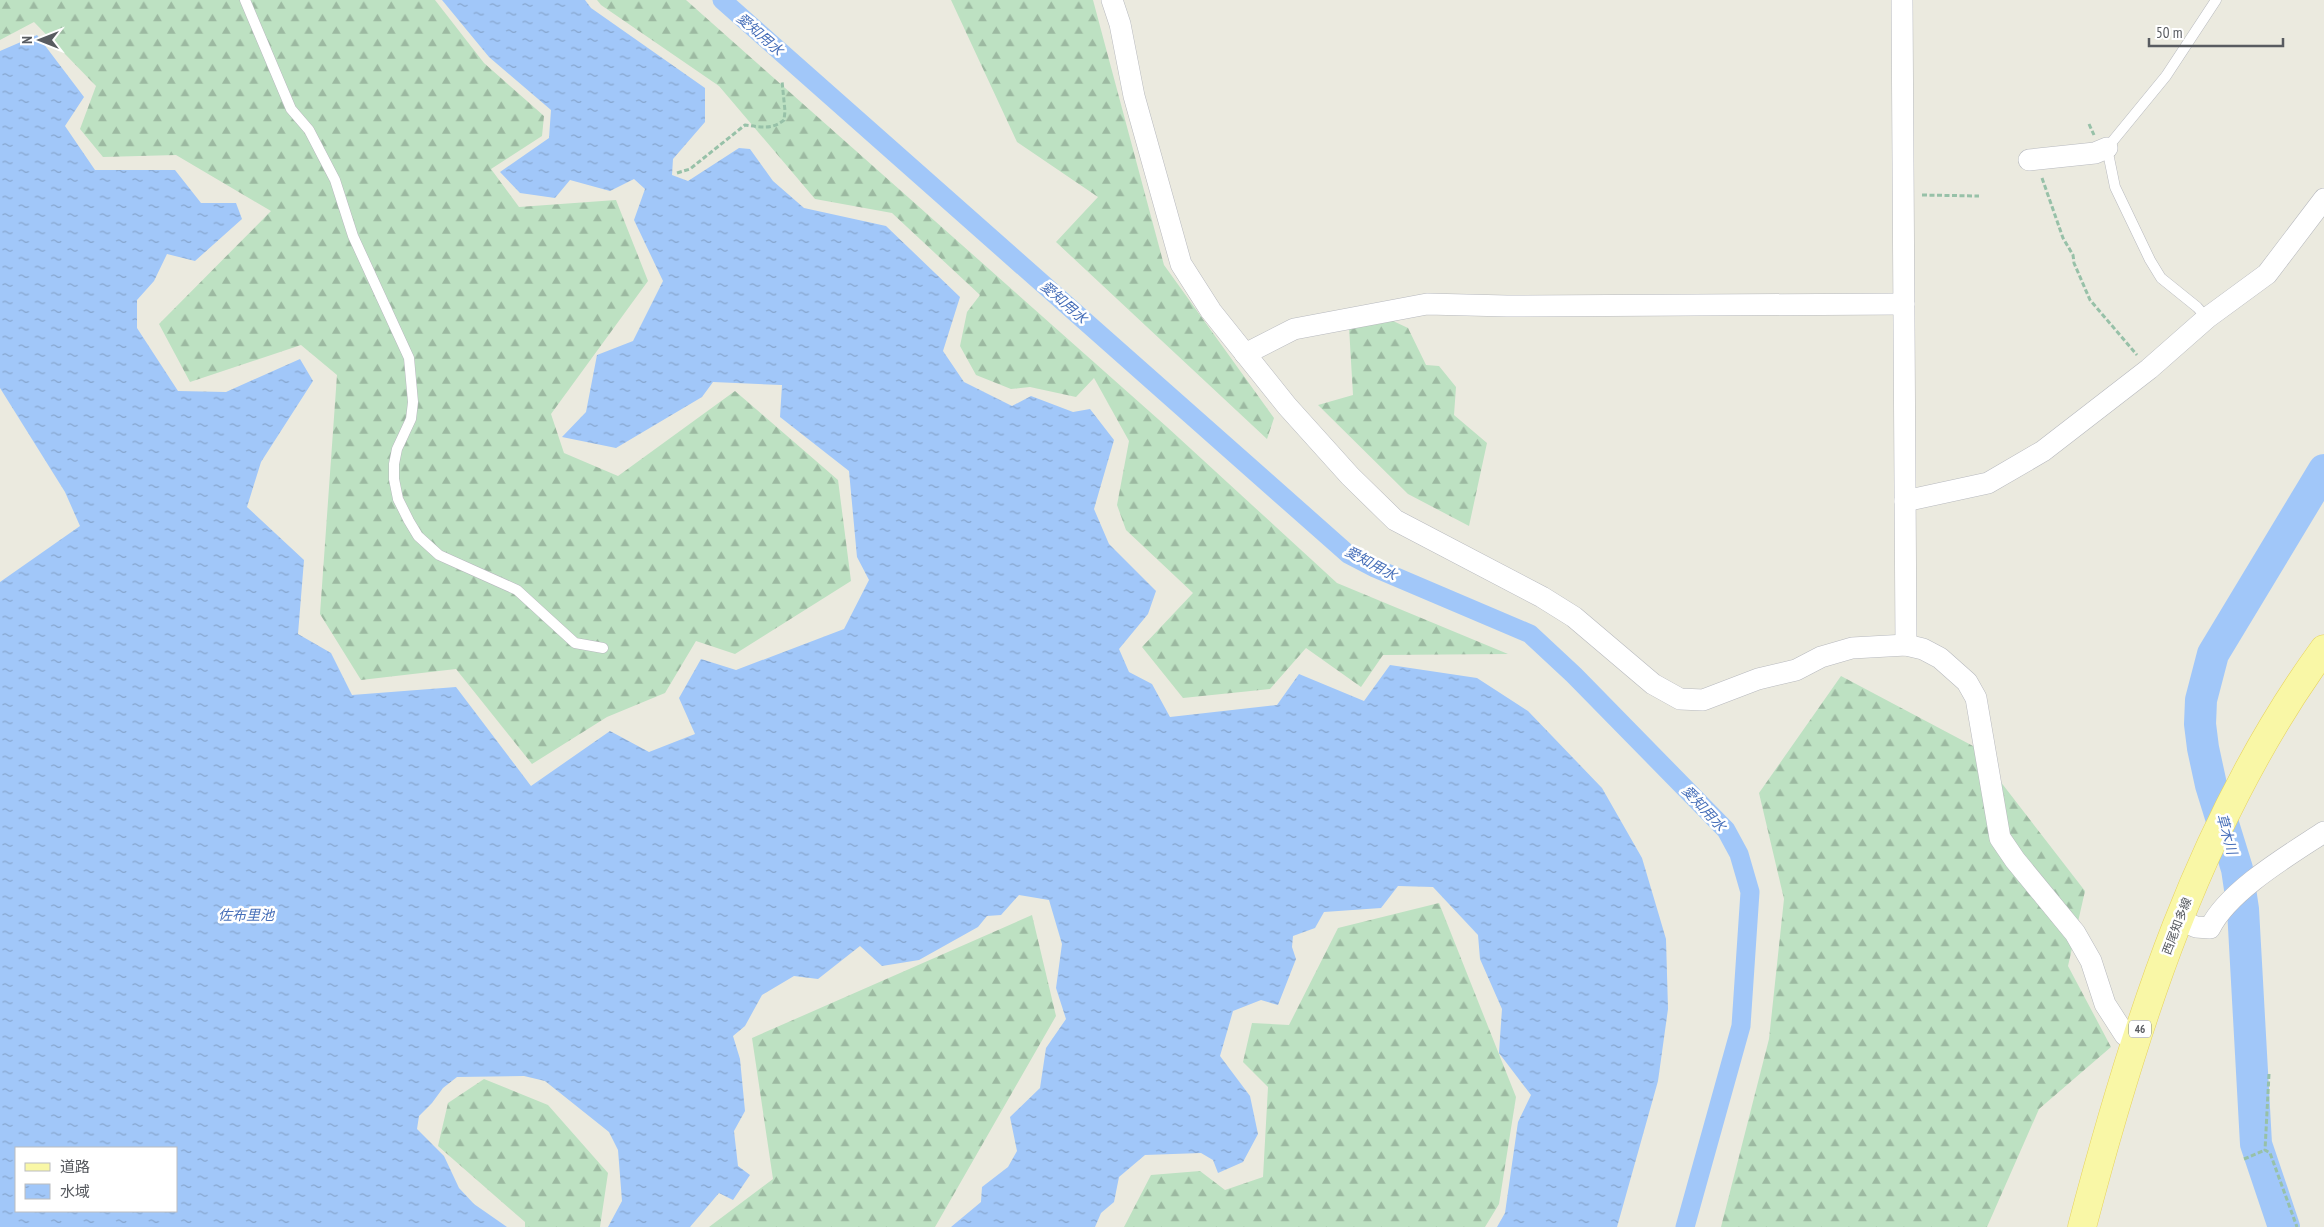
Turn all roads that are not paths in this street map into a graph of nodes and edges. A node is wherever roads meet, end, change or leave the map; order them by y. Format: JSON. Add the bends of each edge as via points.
{"nodes":[{"id":1,"x":245,"y":0,"type":"edge"},
{"id":2,"x":1112,"y":0,"type":"edge"},
{"id":3,"x":1902,"y":0,"type":"edge"},
{"id":4,"x":2216,"y":0,"type":"edge"},
{"id":5,"x":2107,"y":148,"type":"junction"},
{"id":6,"x":2033,"y":159,"type":"road end"},
{"id":7,"x":2324,"y":199,"type":"edge"},
{"id":8,"x":1904,"y":304,"type":"junction"},
{"id":9,"x":2207,"y":318,"type":"junction"},
{"id":10,"x":1244,"y":354,"type":"junction"},
{"id":11,"x":1905,"y":502,"type":"junction"},
{"id":12,"x":1906,"y":646,"type":"junction"},
{"id":13,"x":603,"y":648,"type":"dead end"},
{"id":14,"x":2324,"y":648,"type":"edge"},
{"id":15,"x":2324,"y":832,"type":"edge"},
{"id":16,"x":2178,"y":919,"type":"junction"},
{"id":17,"x":2135,"y":1042,"type":"junction"},
{"id":18,"x":2082,"y":1227,"type":"edge"}],
"edges":[{"from":1,"to":13,"type":"lane","via":[[291,109],[310,130],[335,180],[353,236],[409,358],[413,381],[411,419],[397,448],[394,464],[398,499],[409,521],[418,536],[440,555],[517,590],[575,642]]},
{"from":2,"to":10,"type":"street","via":[[1137,106],[1181,264]]},
{"from":3,"to":8,"type":"street"},
{"from":4,"to":5,"type":"lane","via":[[2166,76]]},
{"from":5,"to":6,"type":"street","via":[[2095,153]]},
{"from":5,"to":9,"type":"lane","via":[[2115,187],[2150,260],[2161,278]]},
{"from":7,"to":9,"type":"street","via":[[2267,274]]},
{"from":8,"to":10,"type":"street","via":[[1427,304],[1294,329]]},
{"from":8,"to":11,"type":"street"},
{"from":9,"to":11,"type":"street","via":[[2149,369],[2043,450],[1999,478]]},
{"from":10,"to":12,"type":"street","via":[[1350,476],[1395,520],[1574,617],[1653,684],[1680,699],[1703,700],[1852,648]]},
{"from":11,"to":12,"type":"street"},
{"from":12,"to":17,"type":"street","via":[[1940,658],[1967,682],[1980,713],[2000,838],[2076,933],[2091,961],[2105,1004],[2125,1035]]},
{"from":14,"to":16,"type":"main road","name":"西尾知多線","number":"46","via":[[2258,753],[2215,836]]},
{"from":15,"to":16,"type":"street","via":[[2233,897],[2217,914],[2210,928],[2196,927]]},
{"from":16,"to":17,"type":"main road","name":"西尾知多線","number":"46"},
{"from":17,"to":18,"type":"main road","name":"西尾知多線","number":"46"}]}
